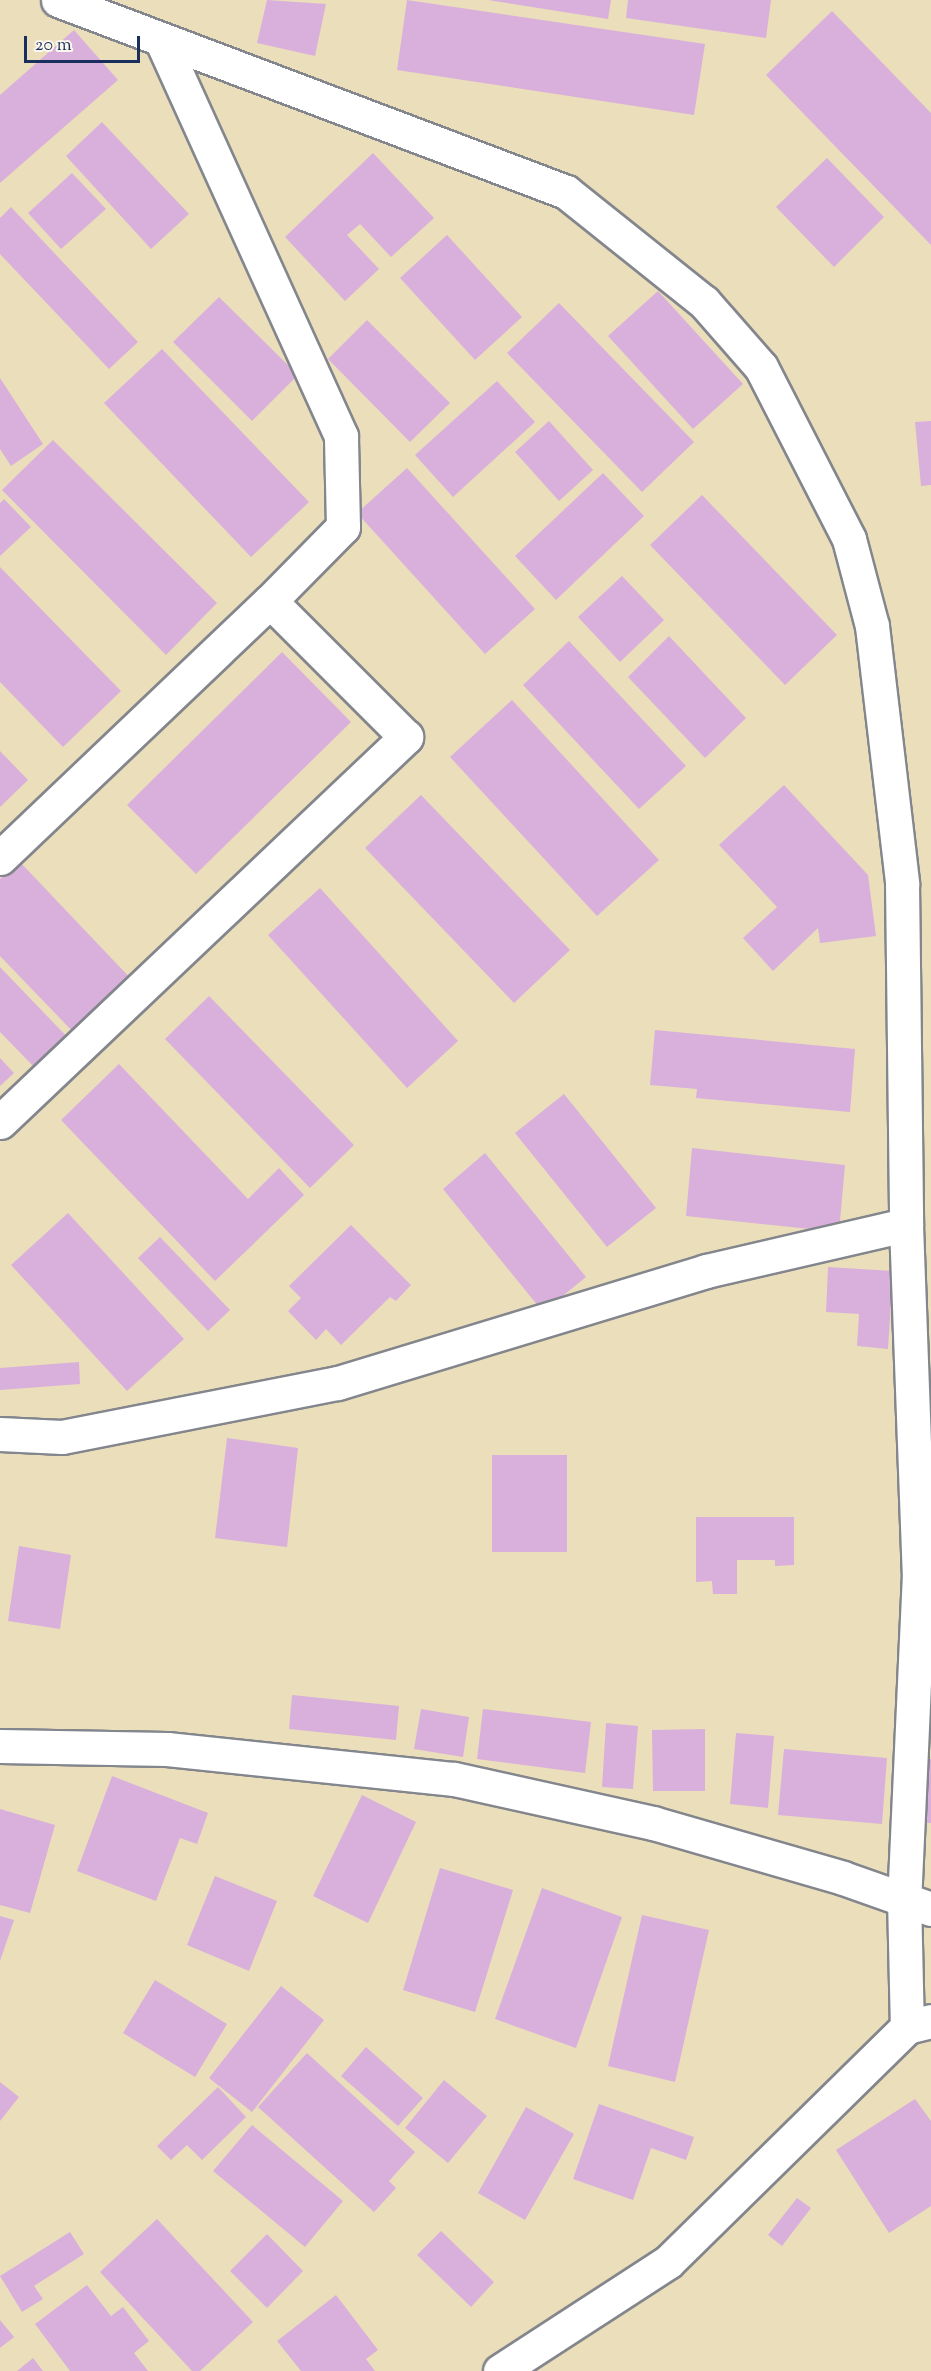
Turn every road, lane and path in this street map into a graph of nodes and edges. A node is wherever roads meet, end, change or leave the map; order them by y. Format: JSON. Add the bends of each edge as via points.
{"nodes":[{"id":1,"x":58,"y":0,"type":"edge"},
{"id":2,"x":161,"y":40,"type":"junction"},
{"id":3,"x":270,"y":601,"type":"junction"},
{"id":4,"x":0,"y":858,"type":"edge"},
{"id":5,"x":917,"y":948,"type":"edge"},
{"id":6,"x":0,"y":1122,"type":"edge"},
{"id":7,"x":918,"y":1128,"type":"edge"},
{"id":8,"x":906,"y":1225,"type":"junction"},
{"id":9,"x":0,"y":1434,"type":"edge"},
{"id":10,"x":0,"y":1746,"type":"edge"},
{"id":11,"x":918,"y":1904,"type":"edge"},
{"id":12,"x":919,"y":2024,"type":"edge"},
{"id":13,"x":539,"y":2362,"type":"edge"},
{"id":14,"x":500,"y":2371,"type":"edge"}],
"edges":[{"from":1,"to":2,"type":"street"},
{"from":2,"to":3,"type":"street","via":[[341,436],[342,527]]},
{"from":2,"to":5,"type":"street","via":[[566,192],[704,302],[761,367],[849,539],[872,626],[902,883]]},
{"from":3,"to":4,"type":"street"},
{"from":3,"to":6,"type":"street","via":[[406,737]]},
{"from":5,"to":7,"type":"street"},
{"from":7,"to":8,"type":"street"},
{"from":8,"to":9,"type":"street","via":[[706,1271],[338,1383],[62,1437]]},
{"from":8,"to":11,"type":"street","via":[[919,1573]]},
{"from":10,"to":11,"type":"street","via":[[167,1749],[454,1779],[653,1823]]},
{"from":11,"to":12,"type":"street"},
{"from":12,"to":13,"type":"street","via":[[668,2262]]},
{"from":13,"to":14,"type":"street"}]}
